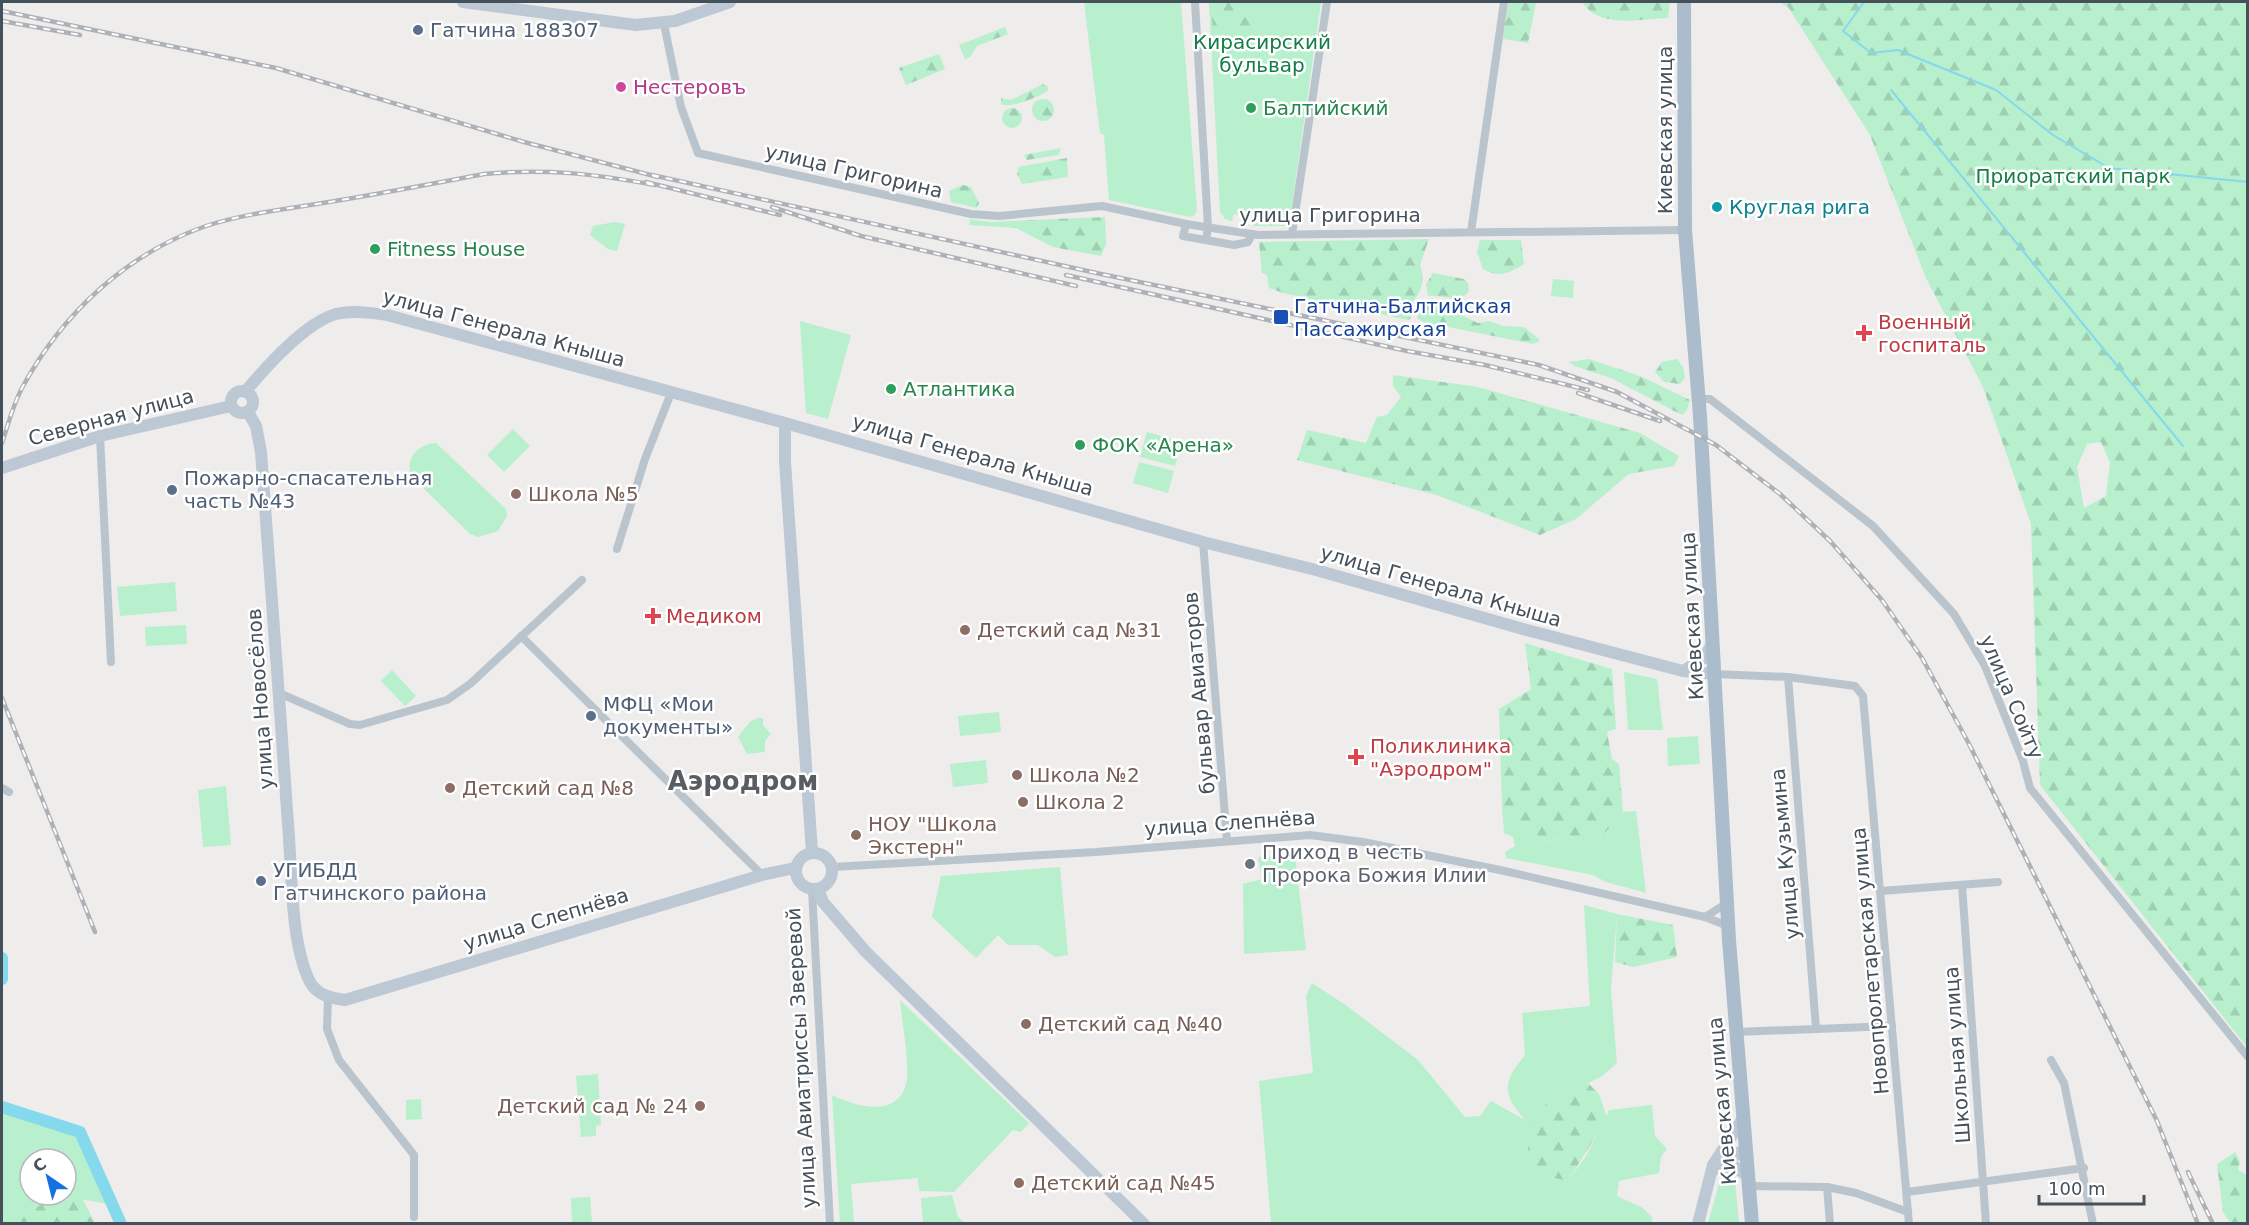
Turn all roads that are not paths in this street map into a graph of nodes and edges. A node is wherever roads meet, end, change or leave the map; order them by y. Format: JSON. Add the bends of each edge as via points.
{"nodes":[{"id":1,"x":463,"y":2,"type":"edge"},
{"id":2,"x":730,"y":2,"type":"edge"},
{"id":3,"x":1195,"y":2,"type":"edge"},
{"id":4,"x":1327,"y":2,"type":"edge"},
{"id":5,"x":1504,"y":2,"type":"edge"},
{"id":6,"x":1684,"y":3,"type":"edge"},
{"id":7,"x":664,"y":24,"type":"junction"},
{"id":8,"x":1186,"y":224,"type":"junction"},
{"id":9,"x":1208,"y":227,"type":"junction"},
{"id":10,"x":1685,"y":230,"type":"junction"},
{"id":11,"x":1471,"y":232,"type":"junction"},
{"id":12,"x":1251,"y":234,"type":"junction"},
{"id":13,"x":1292,"y":234,"type":"junction"},
{"id":14,"x":1206,"y":240,"type":"junction"},
{"id":15,"x":245,"y":392,"type":"junction"},
{"id":16,"x":671,"y":393,"type":"junction"},
{"id":17,"x":1699,"y":399,"type":"junction"},
{"id":18,"x":231,"y":406,"type":"junction"},
{"id":19,"x":248,"y":412,"type":"junction"},
{"id":20,"x":785,"y":423,"type":"junction"},
{"id":21,"x":100,"y":436,"type":"junction"},
{"id":22,"x":2,"y":468,"type":"edge"},
{"id":23,"x":1203,"y":542,"type":"junction"},
{"id":24,"x":617,"y":549,"type":"dead end"},
{"id":25,"x":582,"y":580,"type":"dead end"},
{"id":26,"x":522,"y":636,"type":"junction"},
{"id":27,"x":1712,"y":644,"type":"junction"},
{"id":28,"x":111,"y":662,"type":"dead end"},
{"id":29,"x":1683,"y":671,"type":"junction"},
{"id":30,"x":1714,"y":674,"type":"junction"},
{"id":31,"x":1788,"y":677,"type":"junction"},
{"id":32,"x":279,"y":693,"type":"junction"},
{"id":33,"x":1227,"y":841,"type":"junction"},
{"id":34,"x":812,"y":852,"type":"junction"},
{"id":35,"x":832,"y":867,"type":"junction"},
{"id":36,"x":795,"y":868,"type":"junction"},
{"id":37,"x":762,"y":875,"type":"junction"},
{"id":38,"x":1998,"y":882,"type":"dead end"},
{"id":39,"x":1962,"y":885,"type":"junction"},
{"id":40,"x":815,"y":890,"type":"junction"},
{"id":41,"x":1881,"y":891,"type":"junction"},
{"id":42,"x":1727,"y":903,"type":"junction"},
{"id":43,"x":834,"y":916,"type":"junction"},
{"id":44,"x":1705,"y":917,"type":"junction"},
{"id":45,"x":813,"y":924,"type":"junction"},
{"id":46,"x":1728,"y":926,"type":"junction"},
{"id":47,"x":328,"y":998,"type":"junction"},
{"id":48,"x":1892,"y":1026,"type":"junction"},
{"id":49,"x":1816,"y":1028,"type":"junction"},
{"id":50,"x":1736,"y":1032,"type":"junction"},
{"id":51,"x":2247,"y":1057,"type":"edge"},
{"id":52,"x":2051,"y":1060,"type":"dead end"},
{"id":53,"x":1743,"y":1120,"type":"junction"},
{"id":54,"x":1745,"y":1149,"type":"junction"},
{"id":55,"x":1720,"y":1151,"type":"junction"},
{"id":56,"x":2084,"y":1168,"type":"junction"},
{"id":57,"x":1711,"y":1171,"type":"junction"},
{"id":58,"x":1748,"y":1181,"type":"junction"},
{"id":59,"x":1983,"y":1182,"type":"junction"},
{"id":60,"x":1827,"y":1187,"type":"junction"},
{"id":61,"x":1907,"y":1192,"type":"junction"},
{"id":62,"x":1908,"y":1212,"type":"junction"},
{"id":63,"x":414,"y":1217,"type":"dead end"},
{"id":64,"x":830,"y":1224,"type":"edge"},
{"id":65,"x":1144,"y":1224,"type":"edge"},
{"id":66,"x":1698,"y":1224,"type":"edge"},
{"id":67,"x":1752,"y":1224,"type":"edge"},
{"id":68,"x":1830,"y":1224,"type":"edge"},
{"id":69,"x":1909,"y":1224,"type":"edge"},
{"id":70,"x":1986,"y":1224,"type":"edge"},
{"id":71,"x":2093,"y":1224,"type":"edge"}],
"edges":[{"from":1,"to":7,"type":"street","via":[[636,25]]},
{"from":2,"to":7,"type":"street"},
{"from":3,"to":9,"type":"street"},
{"from":4,"to":13,"type":"street"},
{"from":5,"to":11,"type":"street"},
{"from":6,"to":10,"type":"main road","name":"Киевская улица"},
{"from":7,"to":8,"type":"street","name":"улица Григорина","via":[[681,106],[698,153],[971,214],[999,216],[1102,206]]},
{"from":8,"to":9,"type":"street","name":"улица Григорина"},
{"from":8,"to":14,"type":"street","via":[[1183,236]]},
{"from":9,"to":12,"type":"street","name":"улица Григорина"},
{"from":9,"to":14,"type":"street"},
{"from":10,"to":11,"type":"street","name":"улица Григорина"},
{"from":10,"to":17,"type":"main road","name":"Киевская улица"},
{"from":11,"to":13,"type":"street","name":"улица Григорина"},
{"from":12,"to":13,"type":"street","name":"улица Григорина"},
{"from":12,"to":14,"type":"street","via":[[1242,245]]},
{"from":15,"to":16,"type":"street","name":"улица Генерала Кныша","via":[[316,324],[337,314],[365,312]]},
{"from":15,"to":18,"type":"street","via":[[234,394]]},
{"from":15,"to":19,"type":"street","via":[[253,400]]},
{"from":16,"to":20,"type":"street","name":"улица Генерала Кныша"},
{"from":16,"to":24,"type":"street"},
{"from":17,"to":27,"type":"main road","name":"Киевская улица"},
{"from":17,"to":51,"type":"street","name":"улица Сойту","via":[[1710,399],[1873,526],[1954,614],[1985,666],[2030,788]]},
{"from":18,"to":19,"type":"street","via":[[240,413]]},
{"from":18,"to":21,"type":"street","name":"Северная улица"},
{"from":19,"to":32,"type":"street","name":"улица Новосёлов","via":[[256,426],[261,452]]},
{"from":20,"to":23,"type":"street","name":"улица Генерала Кныша"},
{"from":20,"to":34,"type":"street"},
{"from":21,"to":22,"type":"street","name":"Северная улица"},
{"from":21,"to":28,"type":"street"},
{"from":23,"to":29,"type":"street","name":"улица Генерала Кныша"},
{"from":23,"to":33,"type":"street","name":"бульвар Авиаторов"},
{"from":25,"to":26,"type":"street"},
{"from":26,"to":32,"type":"street","via":[[447,700],[376,723],[350,723]]},
{"from":26,"to":37,"type":"street"},
{"from":27,"to":29,"type":"street","via":[[1704,658]]},
{"from":27,"to":30,"type":"main road","name":"Киевская улица"},
{"from":29,"to":30,"type":"street","name":"улица Генерала Кныша"},
{"from":30,"to":31,"type":"street"},
{"from":30,"to":42,"type":"main road","name":"Киевская улица"},
{"from":31,"to":41,"type":"street","name":"Новопролетарская улица","via":[[1855,686],[1863,696]]},
{"from":31,"to":49,"type":"street","name":"улица Кузьмина"},
{"from":32,"to":47,"type":"street","name":"улица Новосёлов","via":[[293,900],[304,967],[311,984]]},
{"from":33,"to":35,"type":"street","name":"улица Слепнёва"},
{"from":33,"to":44,"type":"street","name":"улица Слепнёва","via":[[1310,835],[1339,838]]},
{"from":34,"to":35,"type":"street","via":[[828,859]]},
{"from":34,"to":36,"type":"street","via":[[804,855]]},
{"from":35,"to":40,"type":"street","via":[[827,885]]},
{"from":36,"to":37,"type":"street","name":"улица Слепнёва"},
{"from":36,"to":40,"type":"street","via":[[803,886]]},
{"from":37,"to":47,"type":"street","name":"улица Слепнёва","via":[[345,1000]]},
{"from":38,"to":39,"type":"street"},
{"from":39,"to":41,"type":"street"},
{"from":39,"to":59,"type":"street","name":"Школьная улица"},
{"from":40,"to":43,"type":"street"},
{"from":40,"to":45,"type":"street","name":"улица Авиатриссы Зверевой"},
{"from":41,"to":48,"type":"street","name":"Новопролетарская улица"},
{"from":42,"to":44,"type":"street"},
{"from":42,"to":46,"type":"main road","name":"Киевская улица"},
{"from":43,"to":45,"type":"street","via":[[824,914]]},
{"from":43,"to":65,"type":"street"},
{"from":44,"to":46,"type":"street","name":"улица Слепнёва"},
{"from":45,"to":64,"type":"street","name":"улица Авиатриссы Зверевой"},
{"from":46,"to":50,"type":"main road","name":"Киевская улица"},
{"from":47,"to":63,"type":"street","via":[[327,1029],[339,1060],[414,1155]]},
{"from":48,"to":49,"type":"street"},
{"from":48,"to":61,"type":"street","name":"Новопролетарская улица"},
{"from":49,"to":50,"type":"street"},
{"from":50,"to":53,"type":"main road","name":"Киевская улица"},
{"from":52,"to":56,"type":"street","via":[[2064,1083]]},
{"from":53,"to":54,"type":"main road","name":"Киевская улица"},
{"from":53,"to":55,"type":"street"},
{"from":54,"to":55,"type":"street"},
{"from":54,"to":57,"type":"street"},
{"from":54,"to":58,"type":"main road","name":"Киевская улица"},
{"from":55,"to":57,"type":"street"},
{"from":56,"to":59,"type":"street"},
{"from":56,"to":71,"type":"street"},
{"from":57,"to":58,"type":"street","via":[[1735,1167]]},
{"from":57,"to":66,"type":"street"},
{"from":58,"to":60,"type":"street"},
{"from":58,"to":67,"type":"main road","name":"Киевская улица"},
{"from":59,"to":61,"type":"street"},
{"from":59,"to":70,"type":"street","name":"Школьная улица"},
{"from":60,"to":62,"type":"street"},
{"from":60,"to":68,"type":"street"},
{"from":61,"to":62,"type":"street","name":"Новопролетарская улица"},
{"from":62,"to":69,"type":"street","name":"Новопролетарская улица"}]}
